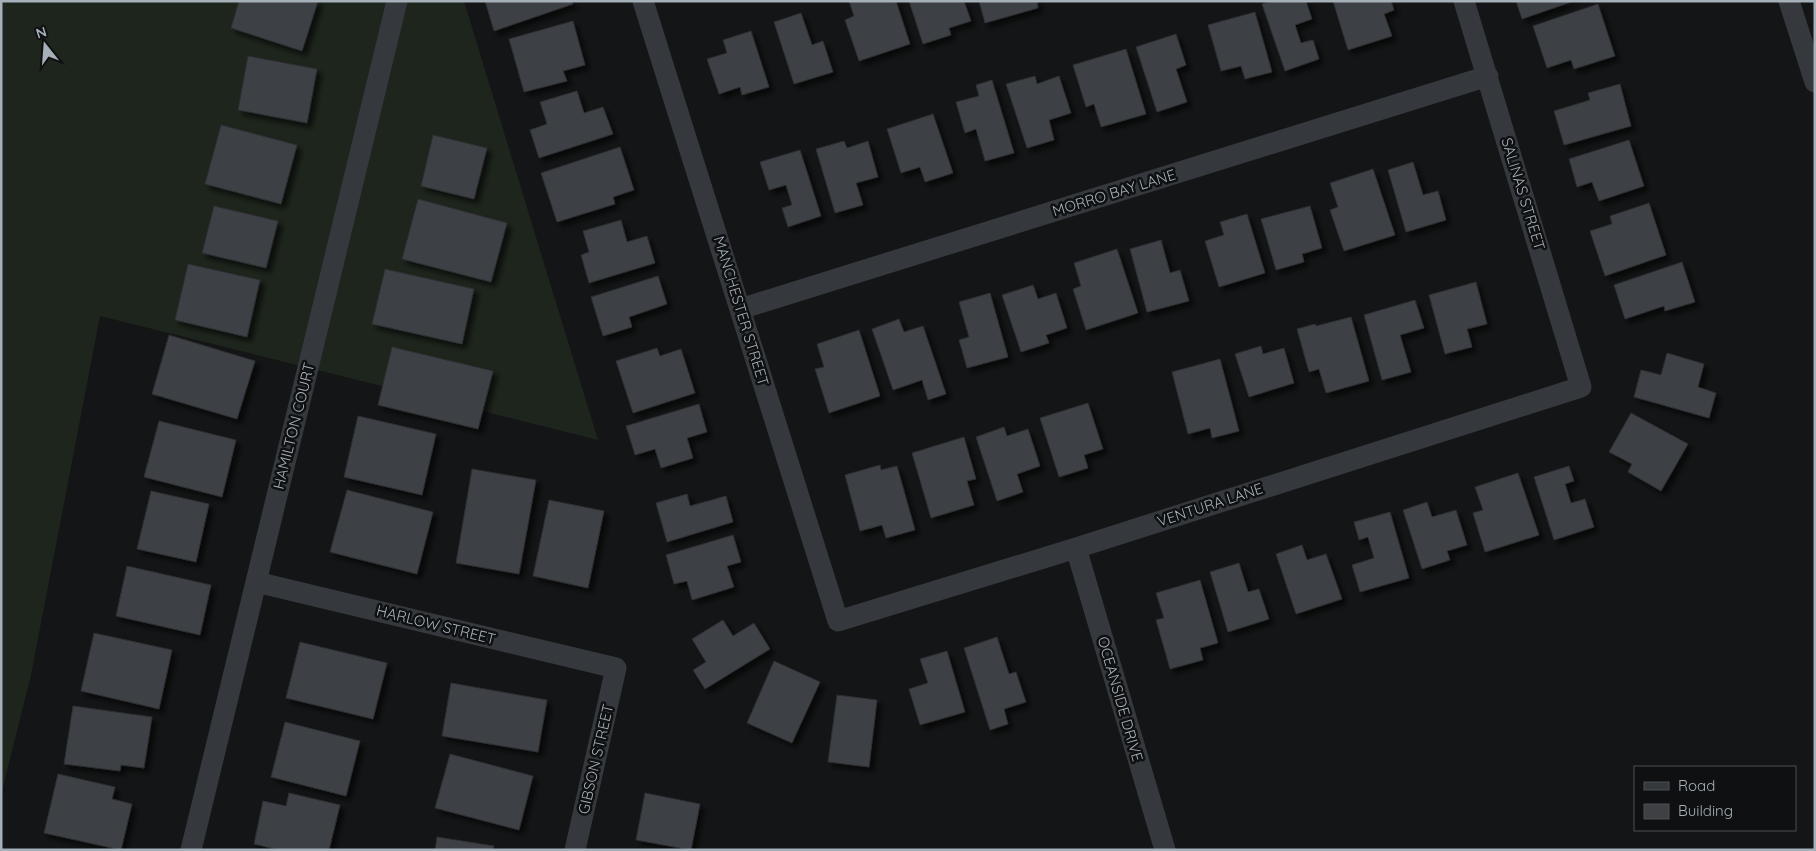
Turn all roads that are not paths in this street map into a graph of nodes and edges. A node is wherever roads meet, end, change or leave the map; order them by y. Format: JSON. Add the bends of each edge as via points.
{"nodes":[{"id":1,"x":397,"y":1,"type":"edge"},
{"id":2,"x":643,"y":1,"type":"edge"},
{"id":3,"x":1464,"y":1,"type":"edge"},
{"id":4,"x":1790,"y":1,"type":"edge"},
{"id":5,"x":1488,"y":76,"type":"junction"},
{"id":6,"x":1815,"y":82,"type":"edge"},
{"id":7,"x":740,"y":309,"type":"junction"},
{"id":8,"x":1581,"y":387,"type":"joint"},
{"id":9,"x":1076,"y":548,"type":"junction"},
{"id":10,"x":256,"y":582,"type":"junction"},
{"id":11,"x":838,"y":621,"type":"joint"},
{"id":12,"x":616,"y":668,"type":"joint"},
{"id":13,"x":191,"y":850,"type":"edge"},
{"id":14,"x":575,"y":850,"type":"edge"},
{"id":15,"x":1164,"y":850,"type":"edge"}],
"edges":[{"from":1,"to":10,"type":"street","name":"HAMILTON COURT"},
{"from":2,"to":7,"type":"street","name":"MANCHESTER STREET"},
{"from":3,"to":5,"type":"street","name":"SALINAS STREET"},
{"from":4,"to":6,"type":"street"},
{"from":5,"to":7,"type":"street","name":"MORRO BAY LANE"},
{"from":5,"to":8,"type":"street","name":"SALINAS STREET"},
{"from":7,"to":11,"type":"street","name":"MANCHESTER STREET"},
{"from":8,"to":9,"type":"street","name":"VENTURA LANE"},
{"from":9,"to":11,"type":"street","name":"VENTURA LANE"},
{"from":9,"to":15,"type":"street","name":"OCEANSIDE DRIVE"},
{"from":10,"to":12,"type":"street","name":"HARLOW STREET"},
{"from":10,"to":13,"type":"street","name":"HAMILTON COURT"},
{"from":12,"to":14,"type":"street","name":"GIBSON STREET"}]}
